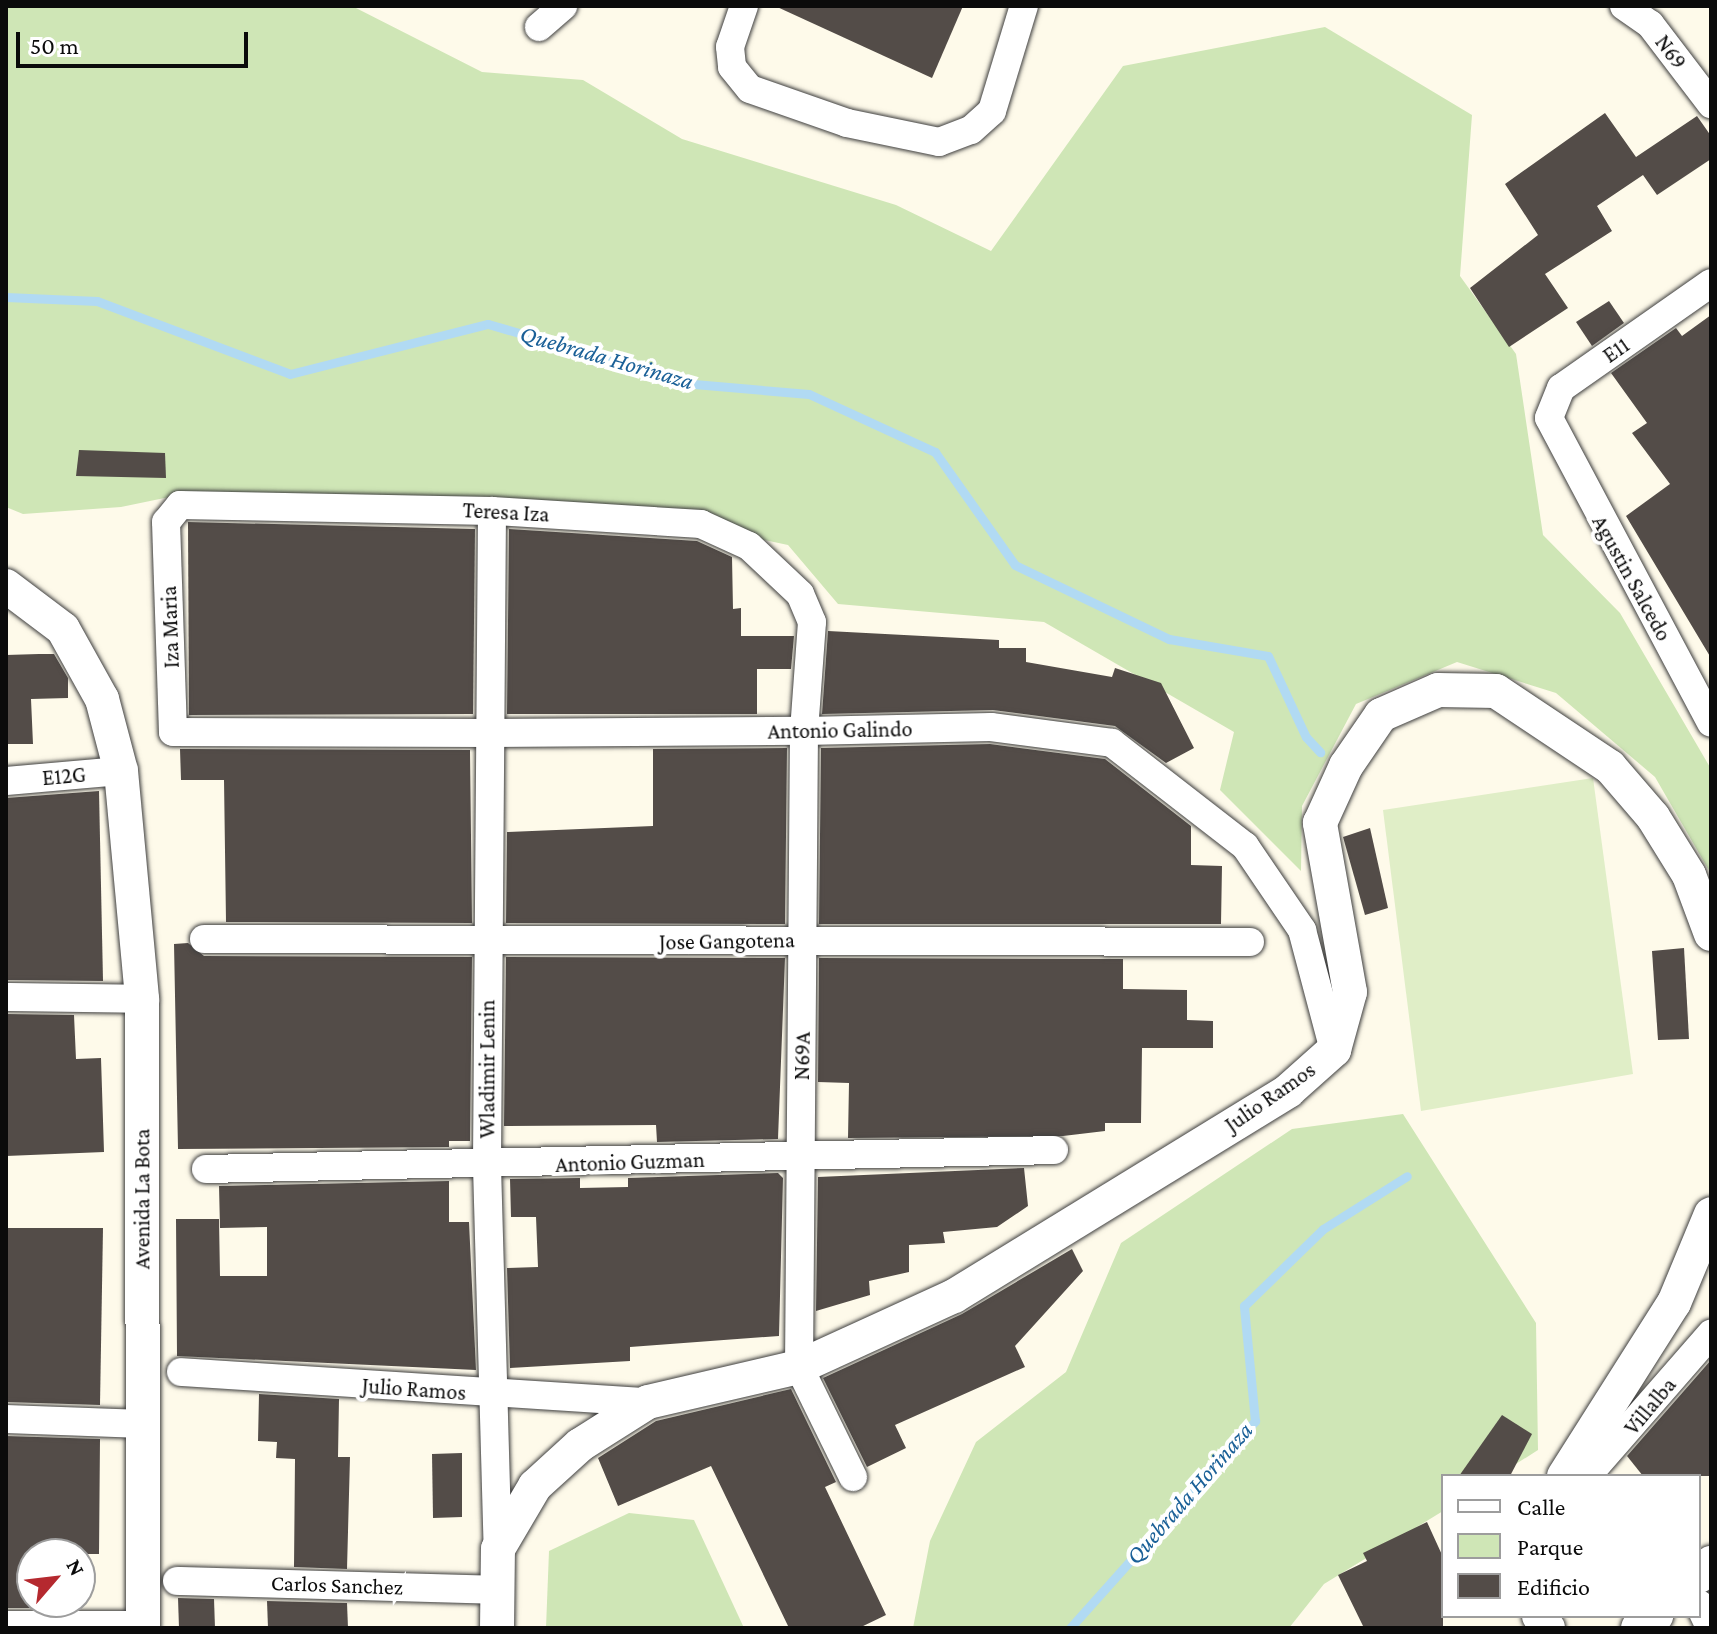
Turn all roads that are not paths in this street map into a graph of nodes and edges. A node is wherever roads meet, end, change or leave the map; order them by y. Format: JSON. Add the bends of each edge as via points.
{"nodes":[{"id":1,"x":563,"y":6,"type":"edge"},
{"id":2,"x":744,"y":6,"type":"edge"},
{"id":3,"x":1024,"y":6,"type":"edge"},
{"id":4,"x":1624,"y":6,"type":"edge"},
{"id":5,"x":539,"y":27,"type":"dead end"},
{"id":6,"x":1711,"y":104,"type":"edge"},
{"id":7,"x":1711,"y":283,"type":"edge"},
{"id":8,"x":1553,"y":433,"type":"joint"},
{"id":9,"x":492,"y":511,"type":"junction"},
{"id":10,"x":166,"y":522,"type":"joint"},
{"id":11,"x":6,"y":586,"type":"edge"},
{"id":12,"x":812,"y":622,"type":"joint"},
{"id":13,"x":1711,"y":723,"type":"edge"},
{"id":14,"x":804,"y":731,"type":"junction"},
{"id":15,"x":173,"y":732,"type":"joint"},
{"id":16,"x":490,"y":733,"type":"junction"},
{"id":17,"x":121,"y":771,"type":"junction"},
{"id":18,"x":6,"y":781,"type":"edge"},
{"id":19,"x":1711,"y":934,"type":"edge"},
{"id":20,"x":204,"y":939,"type":"dead end"},
{"id":21,"x":803,"y":940,"type":"junction"},
{"id":22,"x":1250,"y":942,"type":"dead end"},
{"id":23,"x":487,"y":945,"type":"junction"},
{"id":24,"x":6,"y":997,"type":"edge"},
{"id":25,"x":142,"y":999,"type":"junction"},
{"id":26,"x":1334,"y":1050,"type":"junction"},
{"id":27,"x":1054,"y":1150,"type":"dead end"},
{"id":28,"x":800,"y":1157,"type":"junction"},
{"id":29,"x":487,"y":1166,"type":"junction"},
{"id":30,"x":206,"y":1169,"type":"dead end"},
{"id":31,"x":1711,"y":1214,"type":"edge"},
{"id":32,"x":1711,"y":1334,"type":"edge"},
{"id":33,"x":799,"y":1367,"type":"junction"},
{"id":34,"x":181,"y":1372,"type":"dead end"},
{"id":35,"x":492,"y":1395,"type":"junction"},
{"id":36,"x":648,"y":1402,"type":"junction"},
{"id":37,"x":6,"y":1419,"type":"edge"},
{"id":38,"x":143,"y":1424,"type":"junction"},
{"id":39,"x":1565,"y":1474,"type":"edge"},
{"id":40,"x":1589,"y":1474,"type":"edge"},
{"id":41,"x":853,"y":1477,"type":"dead end"},
{"id":42,"x":498,"y":1549,"type":"junction"},
{"id":43,"x":177,"y":1581,"type":"dead end"},
{"id":44,"x":497,"y":1590,"type":"junction"},
{"id":45,"x":1701,"y":1608,"type":"edge"},
{"id":46,"x":6,"y":1625,"type":"edge"},
{"id":47,"x":143,"y":1626,"type":"edge"},
{"id":48,"x":497,"y":1628,"type":"edge"},
{"id":49,"x":1710,"y":1628,"type":"edge"}],
"edges":[{"from":1,"to":5,"type":"street"},
{"from":2,"to":3,"type":"street","via":[[730,47],[732,67],[750,89],[847,123],[939,142],[971,130],[992,111]]},
{"from":4,"to":6,"type":"street","name":"N69","via":[[1650,24]]},
{"from":7,"to":8,"type":"street","name":"E11","via":[[1561,388],[1549,418]]},
{"from":8,"to":13,"type":"street","name":"Agustin Salcedo"},
{"from":9,"to":10,"type":"street","name":"Teresa Iza","via":[[199,502],[180,505]]},
{"from":9,"to":12,"type":"street","name":"Teresa Iza","via":[[701,524],[749,546],[783,573]]},
{"from":9,"to":16,"type":"street","name":"Wladimir Lenin"},
{"from":10,"to":15,"type":"street","name":"Iza Maria"},
{"from":11,"to":17,"type":"street","name":"Avenida La Bota","via":[[63,629],[102,699]]},
{"from":12,"to":14,"type":"street","name":"N69A"},
{"from":14,"to":16,"type":"street","name":"Antonio Galindo"},
{"from":14,"to":21,"type":"street","name":"N69A"},
{"from":14,"to":26,"type":"street","name":"Antonio Galindo","via":[[991,727],[1112,743],[1245,846],[1302,930]]},
{"from":15,"to":16,"type":"street","name":"Antonio Galindo"},
{"from":16,"to":23,"type":"street","name":"Wladimir Lenin"},
{"from":17,"to":18,"type":"street","name":"E12G"},
{"from":17,"to":25,"type":"street","name":"Avenida La Bota"},
{"from":19,"to":26,"type":"street","name":"Julio Ramos","via":[[1689,875],[1653,817],[1610,767],[1496,691],[1438,690],[1381,715],[1346,766],[1320,823],[1350,992]]},
{"from":20,"to":23,"type":"street","name":"Jose Gangotena"},
{"from":21,"to":22,"type":"street","name":"Jose Gangotena"},
{"from":21,"to":23,"type":"street","name":"Jose Gangotena"},
{"from":21,"to":28,"type":"street","name":"N69A"},
{"from":23,"to":29,"type":"street","name":"Wladimir Lenin"},
{"from":24,"to":25,"type":"street"},
{"from":25,"to":38,"type":"street","name":"Avenida La Bota"},
{"from":26,"to":33,"type":"street","name":"Julio Ramos","via":[[1288,1091],[954,1296]]},
{"from":27,"to":28,"type":"street","name":"Antonio Guzman"},
{"from":28,"to":29,"type":"street","name":"Antonio Guzman"},
{"from":28,"to":33,"type":"street","name":"N69A"},
{"from":29,"to":30,"type":"street","name":"Antonio Guzman"},
{"from":29,"to":35,"type":"street","name":"Wladimir Lenin"},
{"from":31,"to":39,"type":"street","via":[[1674,1303]]},
{"from":32,"to":40,"type":"street","name":"Villalba"},
{"from":33,"to":36,"type":"street","name":"Julio Ramos"},
{"from":33,"to":41,"type":"street","name":"N69A"},
{"from":34,"to":35,"type":"street","name":"Julio Ramos"},
{"from":35,"to":36,"type":"street","name":"Julio Ramos"},
{"from":35,"to":42,"type":"street","name":"Wladimir Lenin"},
{"from":36,"to":42,"type":"street","name":"Julio Ramos","via":[[580,1445],[535,1486]]},
{"from":37,"to":38,"type":"street"},
{"from":38,"to":47,"type":"street","name":"Avenida La Bota"},
{"from":42,"to":44,"type":"street","name":"Wladimir Lenin"},
{"from":43,"to":44,"type":"street","name":"Carlos Sanchez"},
{"from":44,"to":48,"type":"street","name":"Wladimir Lenin"},
{"from":45,"to":49,"type":"street"},
{"from":46,"to":47,"type":"street"}]}
